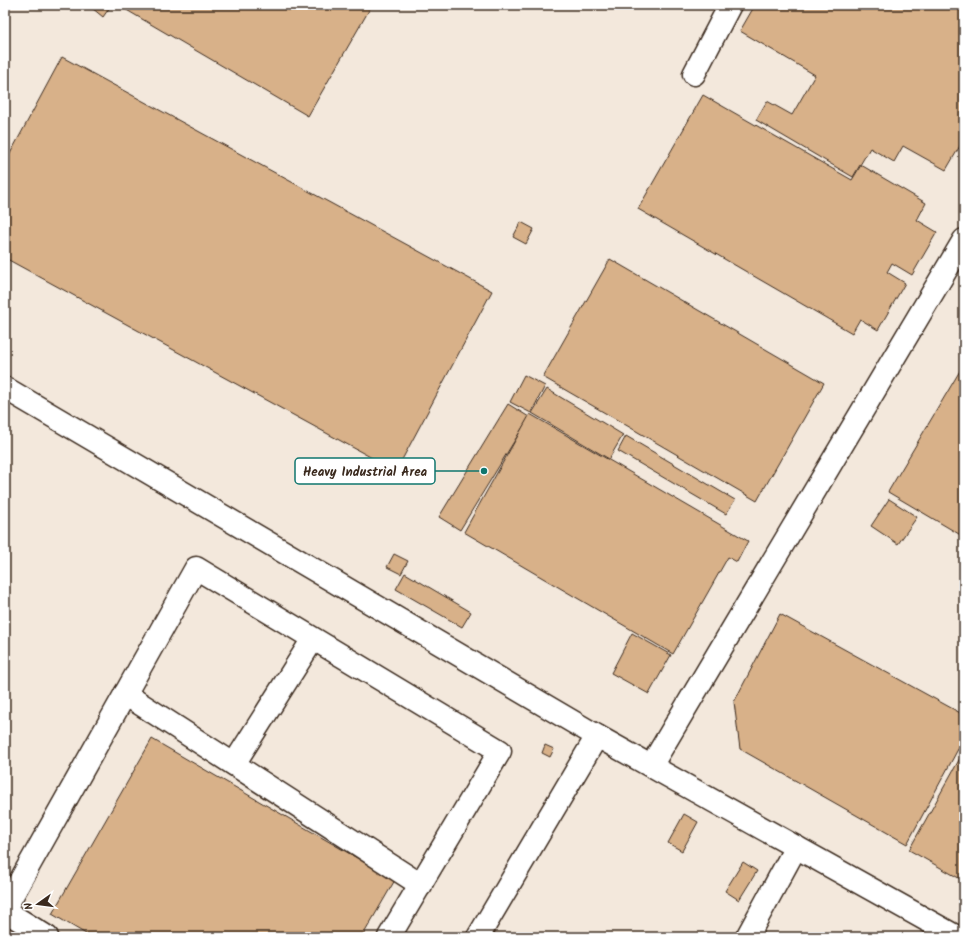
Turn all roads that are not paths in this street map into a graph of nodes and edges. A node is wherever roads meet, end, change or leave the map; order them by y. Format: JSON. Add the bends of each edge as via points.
{"nodes":[{"id":1,"x":730,"y":5,"type":"edge"},
{"id":2,"x":694,"y":74,"type":"dead end"},
{"id":3,"x":964,"y":240,"type":"edge"},
{"id":4,"x":5,"y":388,"type":"edge"},
{"id":5,"x":313,"y":639,"type":"junction"},
{"id":6,"x":125,"y":694,"type":"junction"},
{"id":7,"x":597,"y":736,"type":"junction"},
{"id":8,"x":234,"y":764,"type":"junction"},
{"id":9,"x":651,"y":766,"type":"junction"},
{"id":10,"x":796,"y":847,"type":"junction"},
{"id":11,"x":421,"y":884,"type":"junction"},
{"id":12,"x":5,"y":908,"type":"edge"},
{"id":13,"x":5,"y":911,"type":"edge"},
{"id":14,"x":47,"y":937,"type":"edge"},
{"id":15,"x":389,"y":937,"type":"edge"},
{"id":16,"x":478,"y":937,"type":"edge"},
{"id":17,"x":746,"y":937,"type":"edge"},
{"id":18,"x":957,"y":937,"type":"edge"}],
"edges":[{"from":1,"to":2,"type":"street"},
{"from":3,"to":9,"type":"street"},
{"from":4,"to":7,"type":"street"},
{"from":5,"to":6,"type":"street","via":[[196,568]]},
{"from":5,"to":8,"type":"street"},
{"from":5,"to":11,"type":"street","via":[[500,751]]},
{"from":6,"to":8,"type":"street"},
{"from":6,"to":12,"type":"street"},
{"from":7,"to":9,"type":"street"},
{"from":7,"to":16,"type":"street"},
{"from":8,"to":11,"type":"street"},
{"from":9,"to":10,"type":"street"},
{"from":10,"to":17,"type":"street"},
{"from":10,"to":18,"type":"street"},
{"from":11,"to":15,"type":"street"},
{"from":13,"to":14,"type":"street"}]}
